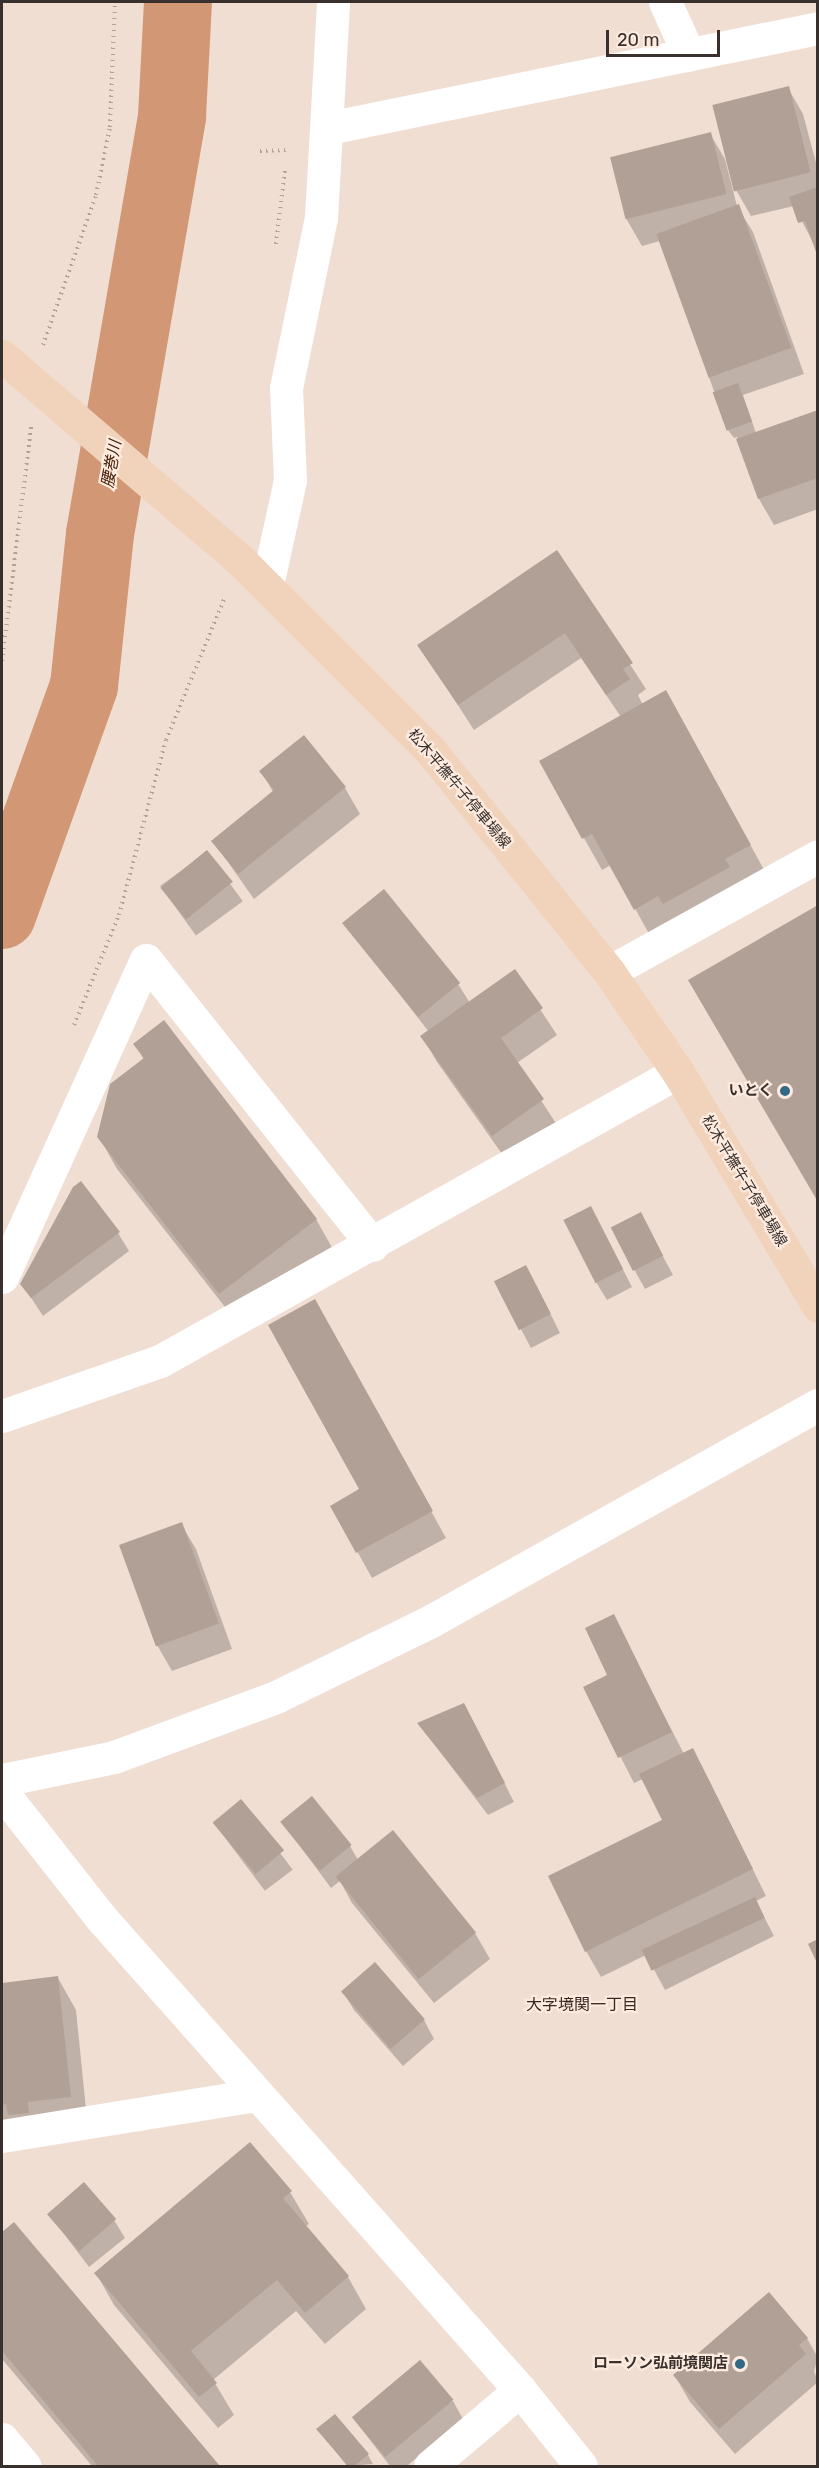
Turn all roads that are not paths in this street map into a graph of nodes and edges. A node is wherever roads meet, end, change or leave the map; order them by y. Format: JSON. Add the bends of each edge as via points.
{"nodes":[{"id":1,"x":333,"y":2,"type":"edge"},
{"id":2,"x":665,"y":2,"type":"edge"},
{"id":3,"x":818,"y":28,"type":"edge"},
{"id":4,"x":689,"y":55,"type":"junction"},
{"id":5,"x":328,"y":128,"type":"junction"},
{"id":6,"x":2,"y":356,"type":"edge"},
{"id":7,"x":267,"y":585,"type":"junction"},
{"id":8,"x":818,"y":856,"type":"edge"},
{"id":9,"x":609,"y":972,"type":"junction"},
{"id":10,"x":678,"y":1072,"type":"junction"},
{"id":11,"x":374,"y":1245,"type":"junction"},
{"id":12,"x":2,"y":1277,"type":"edge"},
{"id":13,"x":818,"y":1306,"type":"edge"},
{"id":14,"x":818,"y":1405,"type":"edge"},
{"id":15,"x":2,"y":1416,"type":"edge"},
{"id":16,"x":2,"y":1780,"type":"edge"},
{"id":17,"x":2,"y":1792,"type":"edge"},
{"id":18,"x":255,"y":2095,"type":"junction"},
{"id":19,"x":2,"y":2136,"type":"edge"},
{"id":20,"x":519,"y":2390,"type":"junction"},
{"id":21,"x":2,"y":2439,"type":"edge"},
{"id":22,"x":25,"y":2466,"type":"edge"},
{"id":23,"x":430,"y":2466,"type":"edge"},
{"id":24,"x":581,"y":2466,"type":"edge"}],
"edges":[{"from":1,"to":5,"type":"street"},
{"from":2,"to":4,"type":"street"},
{"from":3,"to":4,"type":"street"},
{"from":4,"to":5,"type":"street"},
{"from":5,"to":7,"type":"street","via":[[321,218],[286,388],[291,480]]},
{"from":6,"to":7,"type":"main road","name":"松木平撫牛子停車場線","via":[[202,524]]},
{"from":7,"to":9,"type":"main road","name":"松木平撫牛子停車場線","via":[[430,750]]},
{"from":8,"to":9,"type":"street"},
{"from":9,"to":10,"type":"main road","name":"松木平撫牛子停車場線"},
{"from":10,"to":11,"type":"street"},
{"from":10,"to":13,"type":"main road","name":"松木平撫牛子停車場線"},
{"from":11,"to":12,"type":"street","via":[[146,960]]},
{"from":11,"to":15,"type":"street","via":[[160,1361]]},
{"from":14,"to":16,"type":"street","via":[[431,1621],[276,1697],[114,1757]]},
{"from":17,"to":18,"type":"street","via":[[102,1919]]},
{"from":18,"to":19,"type":"street"},
{"from":18,"to":20,"type":"street"},
{"from":20,"to":23,"type":"street"},
{"from":20,"to":24,"type":"street"},
{"from":21,"to":22,"type":"street"}]}
